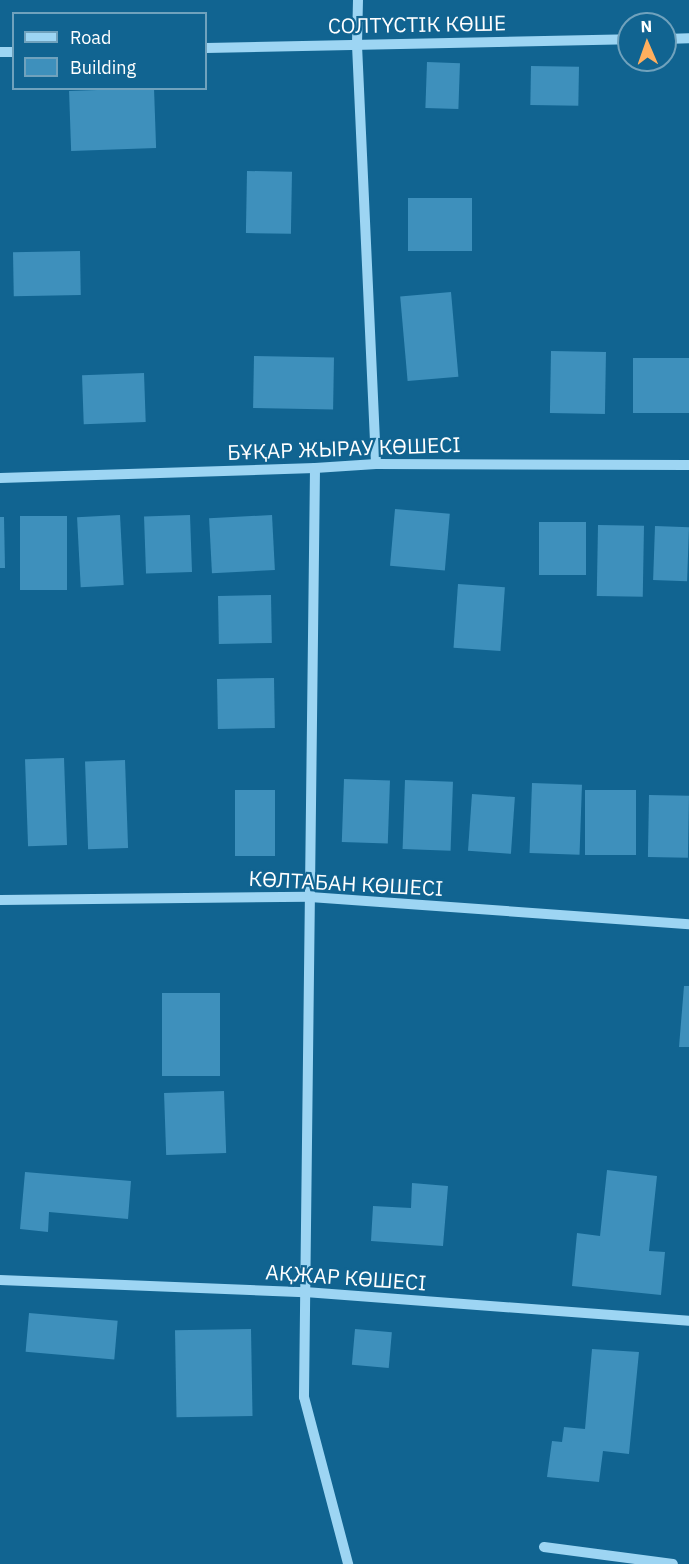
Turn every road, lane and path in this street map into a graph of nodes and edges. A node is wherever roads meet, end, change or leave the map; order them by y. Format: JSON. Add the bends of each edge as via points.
{"nodes":[{"id":1,"x":358,"y":0,"type":"edge"},
{"id":2,"x":617,"y":39,"type":"edge"},
{"id":3,"x":357,"y":45,"type":"junction"},
{"id":4,"x":207,"y":48,"type":"edge"},
{"id":5,"x":376,"y":464,"type":"junction"},
{"id":6,"x":689,"y":465,"type":"edge"},
{"id":7,"x":315,"y":468,"type":"junction"},
{"id":8,"x":0,"y":478,"type":"edge"},
{"id":9,"x":310,"y":897,"type":"junction"},
{"id":10,"x":0,"y":900,"type":"edge"},
{"id":11,"x":689,"y":924,"type":"edge"},
{"id":12,"x":0,"y":1280,"type":"edge"},
{"id":13,"x":305,"y":1292,"type":"junction"},
{"id":14,"x":689,"y":1321,"type":"edge"},
{"id":15,"x":544,"y":1547,"type":"dead end"},
{"id":16,"x":348,"y":1564,"type":"edge"},
{"id":17,"x":673,"y":1564,"type":"edge"}],
"edges":[{"from":1,"to":3,"type":"street"},
{"from":2,"to":3,"type":"street","name":"СОЛТҮСТІК КӨШЕ"},
{"from":3,"to":4,"type":"street","name":"СОЛТҮСТІК КӨШЕ"},
{"from":3,"to":5,"type":"street"},
{"from":5,"to":6,"type":"street","name":"БҰҚАР ЖЫРАУ КӨШЕСІ"},
{"from":5,"to":7,"type":"street","name":"БҰҚАР ЖЫРАУ КӨШЕСІ"},
{"from":7,"to":8,"type":"street","name":"БҰҚАР ЖЫРАУ КӨШЕСІ"},
{"from":7,"to":9,"type":"street"},
{"from":9,"to":10,"type":"street","name":"КӨЛТАБАН КӨШЕСІ"},
{"from":9,"to":11,"type":"street","name":"КӨЛТАБАН КӨШЕСІ"},
{"from":9,"to":13,"type":"street"},
{"from":12,"to":13,"type":"street","name":"АҚЖАР КӨШЕСІ"},
{"from":13,"to":14,"type":"street","name":"АҚЖАР КӨШЕСІ"},
{"from":13,"to":16,"type":"street","via":[[303,1397]]},
{"from":15,"to":17,"type":"street"}]}
